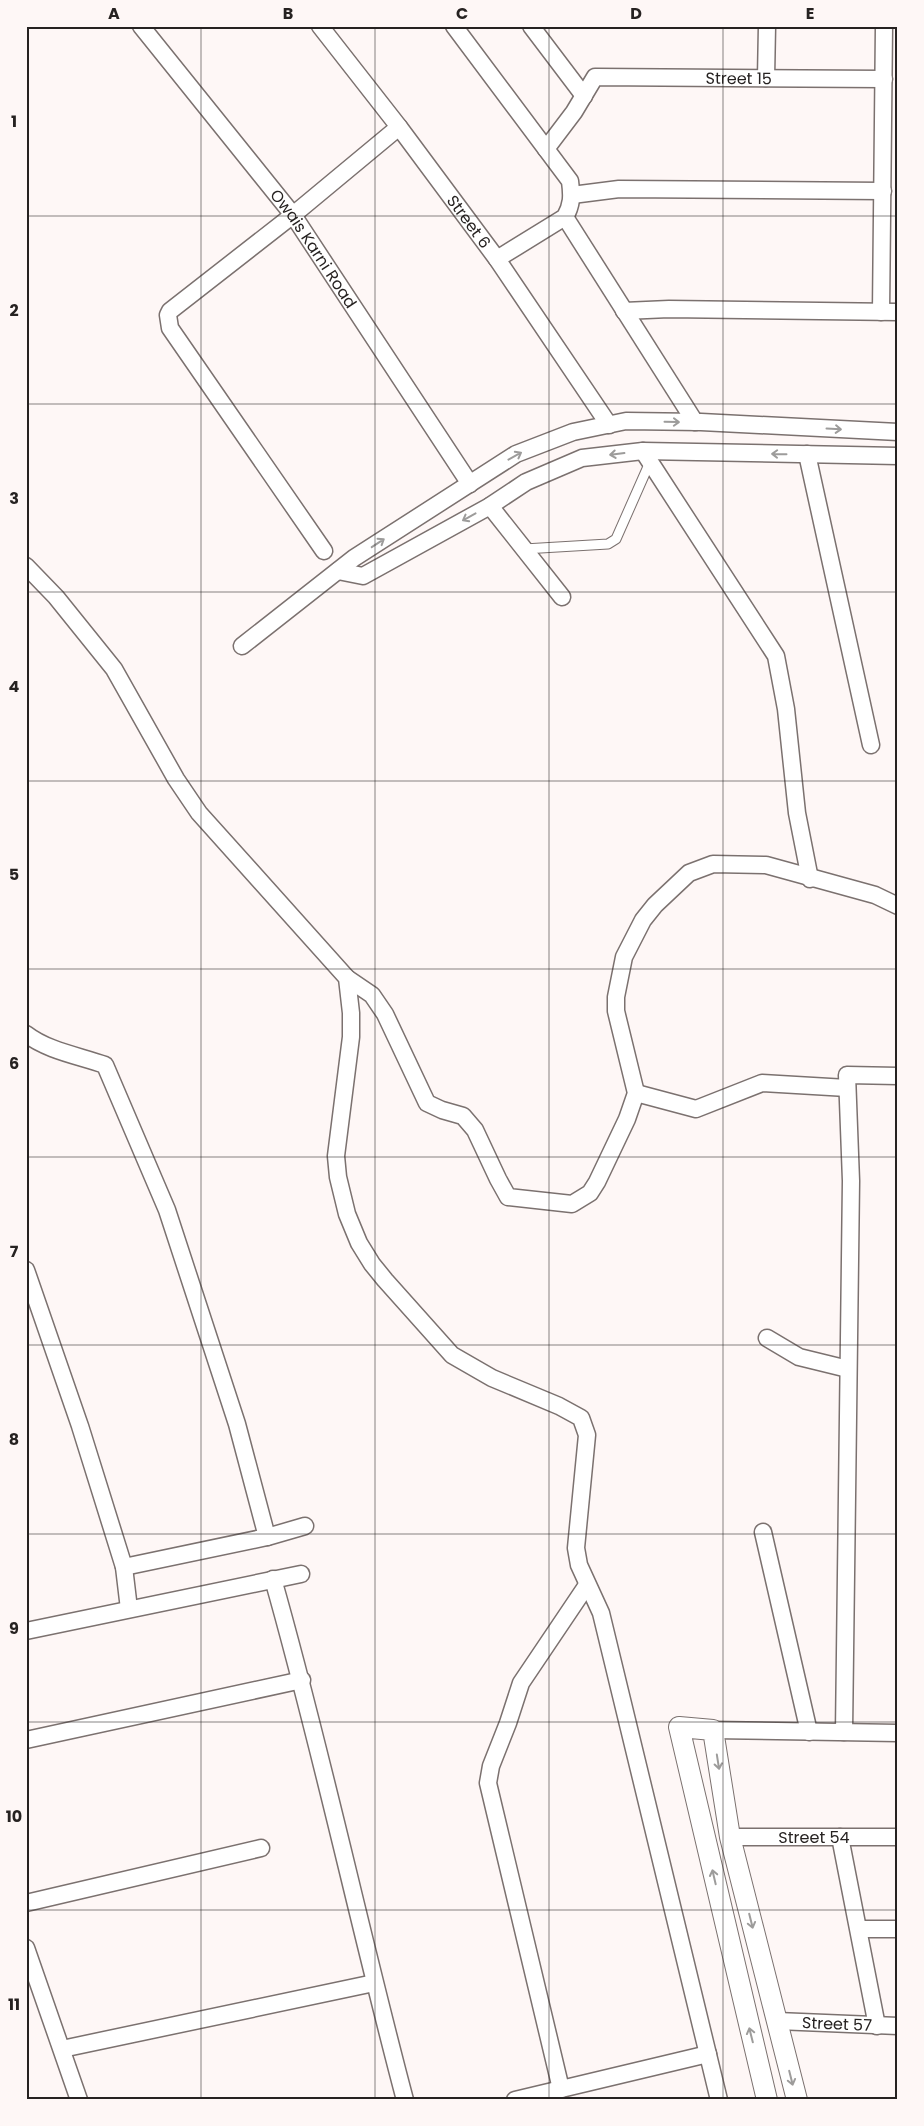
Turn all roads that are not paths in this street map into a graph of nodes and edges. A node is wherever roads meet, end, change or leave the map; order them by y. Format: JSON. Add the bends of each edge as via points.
{"nodes":[{"id":1,"x":141,"y":26,"type":"edge"},
{"id":2,"x":320,"y":26,"type":"edge"},
{"id":3,"x":454,"y":26,"type":"edge"},
{"id":4,"x":531,"y":26,"type":"edge"},
{"id":5,"x":767,"y":26,"type":"edge"},
{"id":6,"x":884,"y":26,"type":"edge"},
{"id":7,"x":766,"y":78,"type":"junction"},
{"id":8,"x":884,"y":79,"type":"junction"},
{"id":9,"x":584,"y":96,"type":"junction"},
{"id":10,"x":399,"y":127,"type":"junction"},
{"id":11,"x":546,"y":149,"type":"junction"},
{"id":12,"x":883,"y":191,"type":"junction"},
{"id":13,"x":572,"y":195,"type":"junction"},
{"id":14,"x":293,"y":215,"type":"junction"},
{"id":15,"x":565,"y":217,"type":"junction"},
{"id":16,"x":497,"y":260,"type":"junction"},
{"id":17,"x":624,"y":311,"type":"junction"},
{"id":18,"x":881,"y":312,"type":"junction"},
{"id":19,"x":898,"y":312,"type":"edge"},
{"id":20,"x":694,"y":422,"type":"junction"},
{"id":21,"x":609,"y":425,"type":"junction"},
{"id":22,"x":898,"y":432,"type":"edge"},
{"id":23,"x":807,"y":454,"type":"junction"},
{"id":24,"x":646,"y":456,"type":"junction"},
{"id":25,"x":898,"y":456,"type":"edge"},
{"id":26,"x":470,"y":484,"type":"junction"},
{"id":27,"x":490,"y":506,"type":"junction"},
{"id":28,"x":524,"y":549,"type":"junction"},
{"id":29,"x":324,"y":552,"type":"dead end"},
{"id":30,"x":26,"y":566,"type":"edge"},
{"id":31,"x":338,"y":572,"type":"junction"},
{"id":32,"x":562,"y":597,"type":"dead end"},
{"id":33,"x":242,"y":646,"type":"dead end"},
{"id":34,"x":871,"y":745,"type":"dead end"},
{"id":35,"x":810,"y":879,"type":"junction"},
{"id":36,"x":898,"y":906,"type":"edge"},
{"id":37,"x":347,"y":978,"type":"junction"},
{"id":38,"x":26,"y":1034,"type":"edge"},
{"id":39,"x":898,"y":1076,"type":"edge"},
{"id":40,"x":847,"y":1082,"type":"junction"},
{"id":41,"x":636,"y":1092,"type":"junction"},
{"id":42,"x":26,"y":1270,"type":"edge"},
{"id":43,"x":767,"y":1338,"type":"dead end"},
{"id":44,"x":848,"y":1369,"type":"junction"},
{"id":45,"x":305,"y":1526,"type":"dead end"},
{"id":46,"x":763,"y":1532,"type":"dead end"},
{"id":47,"x":268,"y":1537,"type":"junction"},
{"id":48,"x":124,"y":1567,"type":"junction"},
{"id":49,"x":301,"y":1574,"type":"dead end"},
{"id":50,"x":273,"y":1578,"type":"junction"},
{"id":51,"x":587,"y":1586,"type":"junction"},
{"id":52,"x":129,"y":1609,"type":"junction"},
{"id":53,"x":26,"y":1631,"type":"edge"},
{"id":54,"x":302,"y":1680,"type":"junction"},
{"id":55,"x":714,"y":1730,"type":"junction"},
{"id":56,"x":809,"y":1732,"type":"junction"},
{"id":57,"x":844,"y":1732,"type":"junction"},
{"id":58,"x":898,"y":1733,"type":"edge"},
{"id":59,"x":26,"y":1740,"type":"edge"},
{"id":60,"x":730,"y":1837,"type":"junction"},
{"id":61,"x":840,"y":1837,"type":"junction"},
{"id":62,"x":898,"y":1837,"type":"edge"},
{"id":63,"x":261,"y":1848,"type":"dead end"},
{"id":64,"x":26,"y":1903,"type":"edge"},
{"id":65,"x":859,"y":1929,"type":"junction"},
{"id":66,"x":898,"y":1929,"type":"edge"},
{"id":67,"x":26,"y":1948,"type":"edge"},
{"id":68,"x":374,"y":1982,"type":"junction"},
{"id":69,"x":777,"y":2021,"type":"junction"},
{"id":70,"x":877,"y":2026,"type":"junction"},
{"id":71,"x":898,"y":2026,"type":"edge"},
{"id":72,"x":62,"y":2049,"type":"junction"},
{"id":73,"x":708,"y":2054,"type":"junction"},
{"id":74,"x":561,"y":2089,"type":"junction"},
{"id":75,"x":80,"y":2100,"type":"edge"},
{"id":76,"x":405,"y":2100,"type":"edge"},
{"id":77,"x":515,"y":2100,"type":"edge"},
{"id":78,"x":719,"y":2100,"type":"edge"},
{"id":79,"x":767,"y":2100,"type":"edge"},
{"id":80,"x":797,"y":2100,"type":"edge"}],
"edges":[{"from":1,"to":14,"type":"street","name":"Owais Karni Road"},
{"from":2,"to":10,"type":"street","name":"Street 6"},
{"from":3,"to":11,"type":"street"},
{"from":4,"to":9,"type":"street"},
{"from":5,"to":7,"type":"street"},
{"from":6,"to":8,"type":"street"},
{"from":7,"to":8,"type":"street","name":"Street 15"},
{"from":7,"to":9,"type":"street","name":"Street 15","via":[[595,77]]},
{"from":8,"to":12,"type":"street"},
{"from":9,"to":11,"type":"street"},
{"from":10,"to":14,"type":"street"},
{"from":10,"to":16,"type":"street","name":"Street 6"},
{"from":11,"to":13,"type":"street","via":[[570,181]]},
{"from":12,"to":13,"type":"street","via":[[620,189]]},
{"from":12,"to":18,"type":"street"},
{"from":13,"to":15,"type":"street","via":[[571,207]]},
{"from":14,"to":26,"type":"street","name":"Owais Karni Road"},
{"from":14,"to":29,"type":"street","via":[[168,315],[170,328]]},
{"from":15,"to":16,"type":"street"},
{"from":15,"to":17,"type":"street"},
{"from":16,"to":21,"type":"street","name":"Street 6"},
{"from":17,"to":18,"type":"street"},
{"from":17,"to":20,"type":"street"},
{"from":18,"to":19,"type":"street"},
{"from":21,"to":20,"type":"street","one_way":true},
{"from":20,"to":22,"type":"street","one_way":true},
{"from":26,"to":21,"type":"street","one_way":true,"via":[[516,454],[573,432]]},
{"from":23,"to":24,"type":"street","one_way":true},
{"from":23,"to":25,"type":"street"},
{"from":23,"to":34,"type":"street"},
{"from":24,"to":27,"type":"street","one_way":true,"via":[[582,458],[526,482]]},
{"from":24,"to":28,"type":"lane","via":[[616,539],[608,544]]},
{"from":24,"to":35,"type":"street","via":[[776,656],[786,709],[797,813]]},
{"from":31,"to":26,"type":"street","one_way":true,"via":[[354,558]]},
{"from":27,"to":28,"type":"street"},
{"from":27,"to":31,"type":"street","one_way":true,"via":[[363,576]]},
{"from":28,"to":32,"type":"street"},
{"from":30,"to":37,"type":"street","via":[[56,597],[114,669],[176,780],[199,813]]},
{"from":31,"to":33,"type":"street"},
{"from":35,"to":36,"type":"street","via":[[875,895]]},
{"from":35,"to":41,"type":"street","via":[[766,865],[713,864],[689,873],[655,905],[643,920],[624,957],[616,997],[619,1024]]},
{"from":37,"to":41,"type":"street","via":[[372,995],[385,1014],[428,1103],[463,1116],[475,1130],[508,1197],[572,1204],[590,1193],[627,1119]]},
{"from":37,"to":51,"type":"street","via":[[350,1038],[336,1156],[347,1214],[372,1264],[452,1355],[492,1378],[581,1418],[587,1435],[576,1548]]},
{"from":38,"to":47,"type":"street","via":[[56,1049],[105,1065],[167,1210],[237,1424]]},
{"from":39,"to":40,"type":"street"},
{"from":40,"to":41,"type":"street","via":[[762,1083],[696,1109]]},
{"from":40,"to":44,"type":"street","via":[[850,1181]]},
{"from":42,"to":48,"type":"street"},
{"from":43,"to":44,"type":"street","via":[[799,1357]]},
{"from":44,"to":57,"type":"street"},
{"from":45,"to":47,"type":"street"},
{"from":46,"to":56,"type":"street"},
{"from":47,"to":48,"type":"street"},
{"from":48,"to":52,"type":"street"},
{"from":49,"to":50,"type":"street"},
{"from":50,"to":52,"type":"street"},
{"from":50,"to":54,"type":"street"},
{"from":51,"to":73,"type":"street","via":[[601,1613]]},
{"from":51,"to":74,"type":"street","via":[[520,1683],[488,1783]]},
{"from":52,"to":53,"type":"street"},
{"from":54,"to":59,"type":"street"},
{"from":54,"to":68,"type":"street"},
{"from":55,"to":56,"type":"street"},
{"from":55,"to":60,"type":"street","one_way":true},
{"from":79,"to":55,"type":"street","one_way":true,"via":[[679,1727]]},
{"from":56,"to":57,"type":"street"},
{"from":57,"to":58,"type":"street"},
{"from":60,"to":61,"type":"street","name":"Street 54"},
{"from":60,"to":69,"type":"street","one_way":true},
{"from":61,"to":62,"type":"street","name":"Street 54"},
{"from":61,"to":65,"type":"street"},
{"from":63,"to":64,"type":"street"},
{"from":65,"to":66,"type":"street"},
{"from":65,"to":70,"type":"street"},
{"from":67,"to":72,"type":"street"},
{"from":68,"to":72,"type":"street"},
{"from":68,"to":76,"type":"street"},
{"from":69,"to":70,"type":"street","name":"Street 57"},
{"from":69,"to":80,"type":"street","one_way":true},
{"from":70,"to":71,"type":"street","name":"Street 57"},
{"from":72,"to":75,"type":"street"},
{"from":73,"to":74,"type":"street"},
{"from":73,"to":78,"type":"street"},
{"from":74,"to":77,"type":"street"}]}
